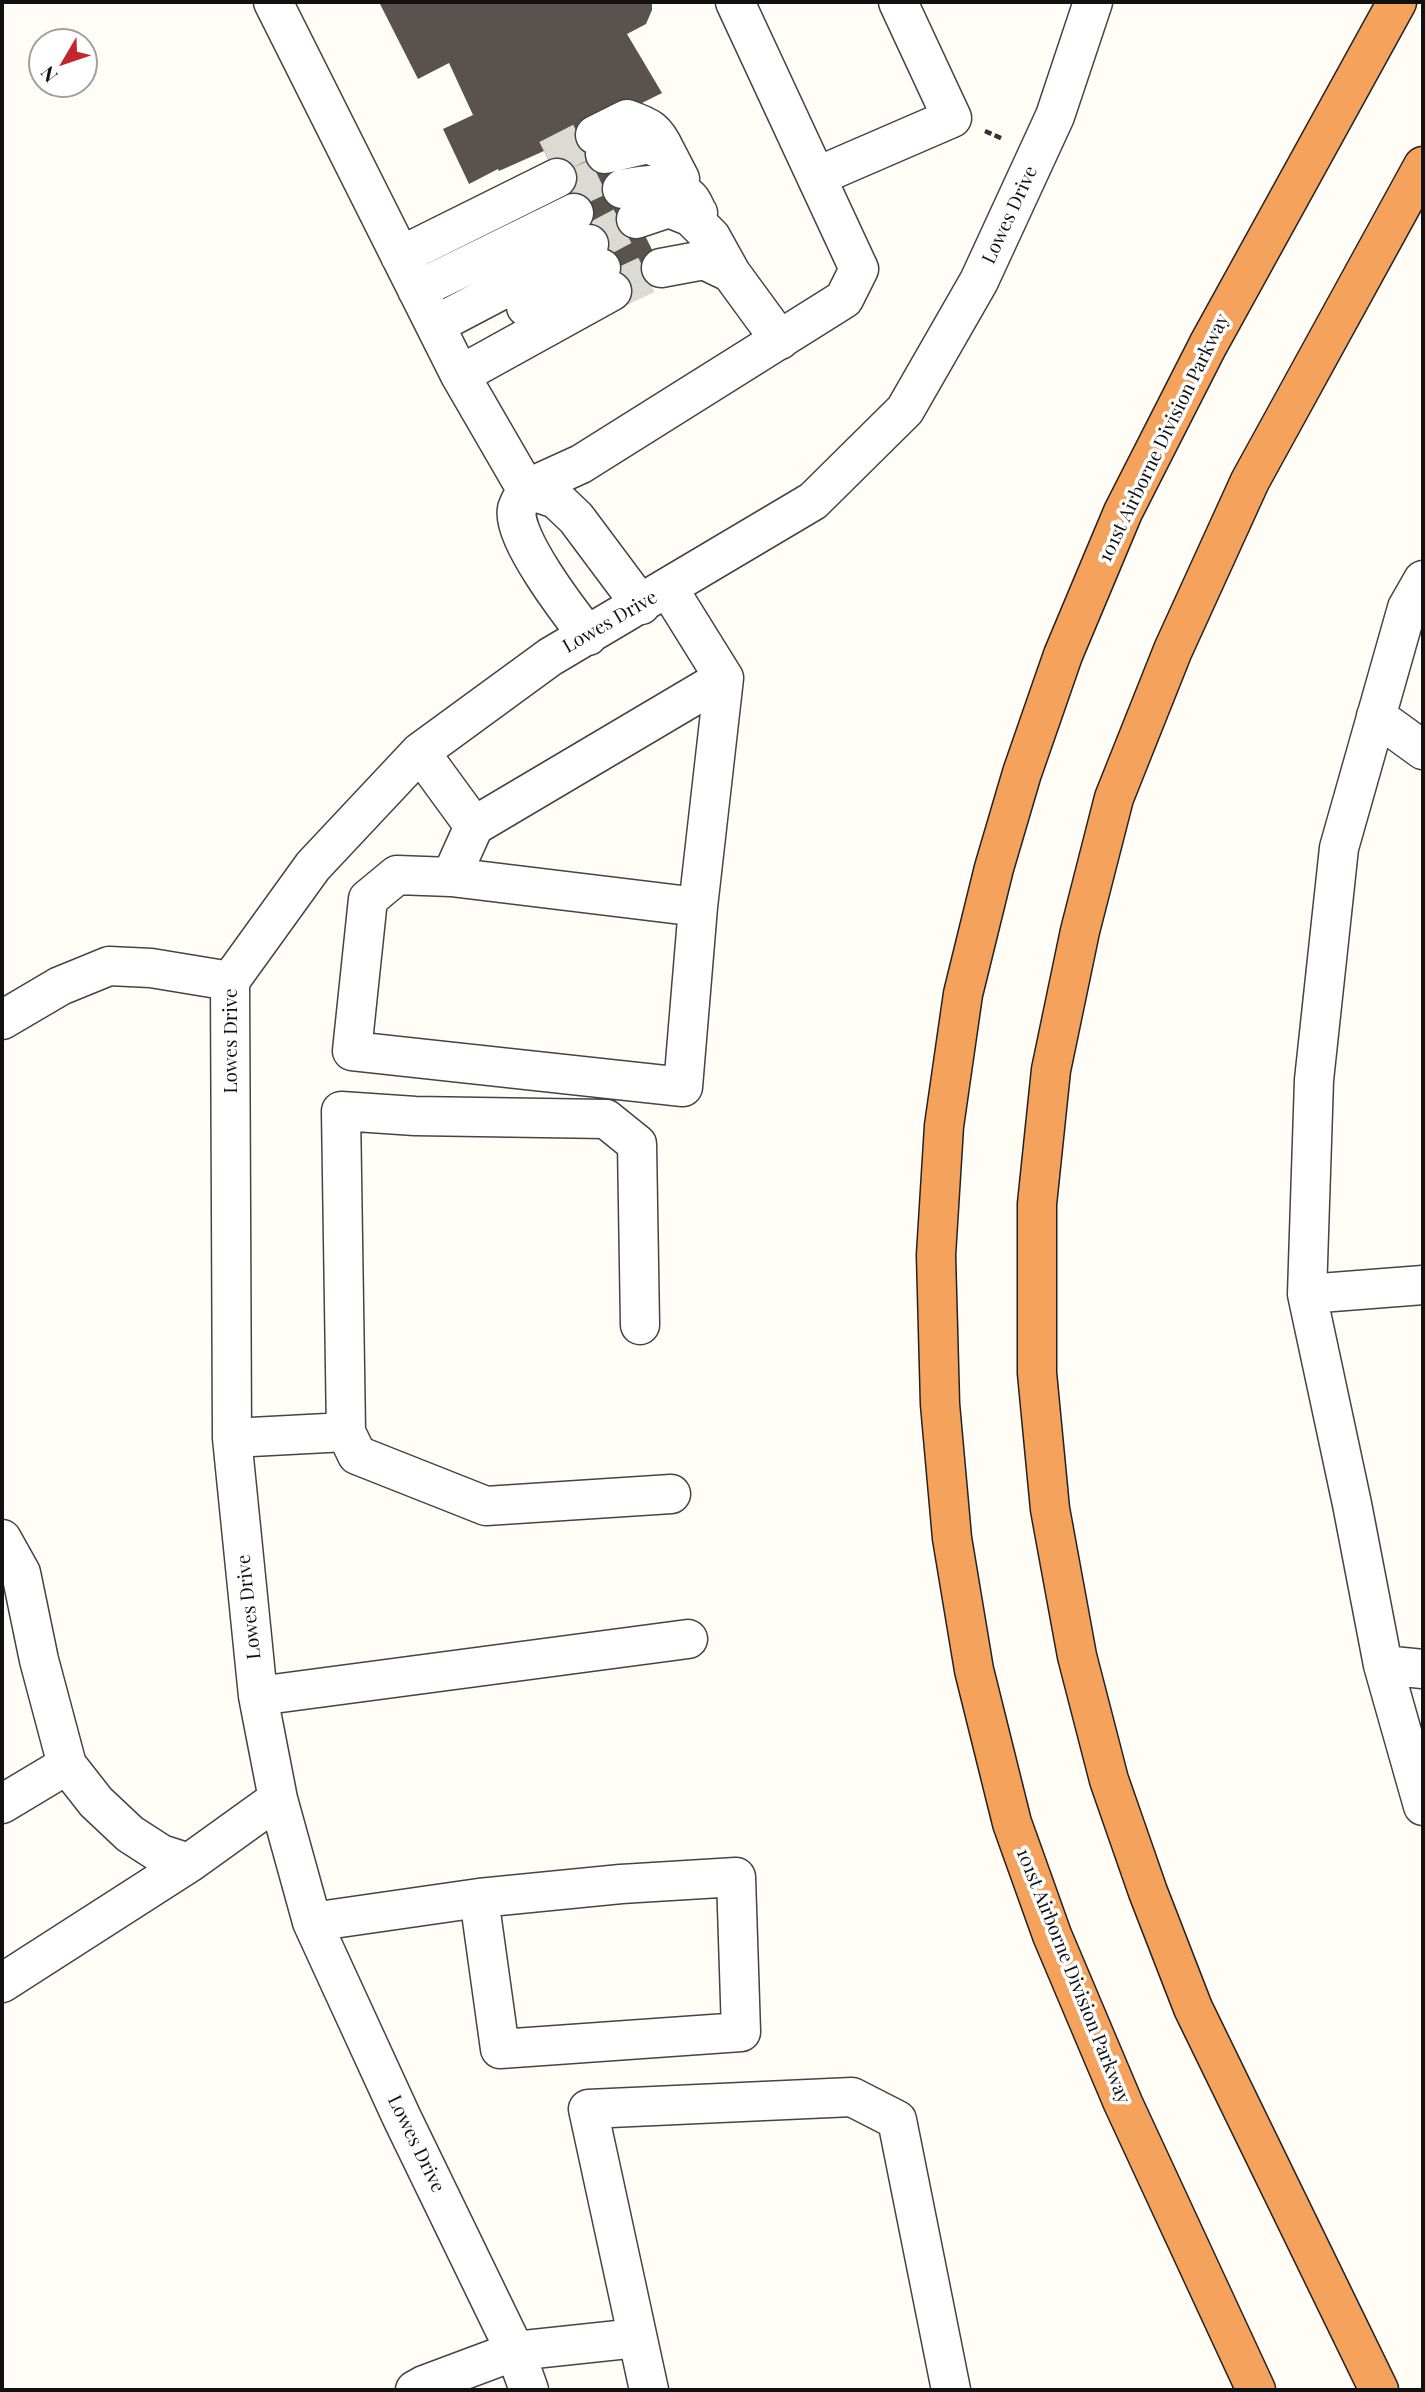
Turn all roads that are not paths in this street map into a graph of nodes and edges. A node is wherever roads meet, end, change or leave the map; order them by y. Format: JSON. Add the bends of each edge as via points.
{"nodes":[{"id":1,"x":273,"y":2,"type":"edge"},
{"id":2,"x":735,"y":2,"type":"edge"},
{"id":3,"x":898,"y":2,"type":"edge"},
{"id":4,"x":1093,"y":2,"type":"edge"},
{"id":5,"x":1398,"y":2,"type":"edge"},
{"id":6,"x":1423,"y":166,"type":"edge"},
{"id":7,"x":678,"y":176,"type":"junction"},
{"id":8,"x":818,"y":176,"type":"junction"},
{"id":9,"x":626,"y":197,"type":"junction"},
{"id":10,"x":578,"y":221,"type":"junction"},
{"id":11,"x":712,"y":237,"type":"junction"},
{"id":12,"x":404,"y":264,"type":"junction"},
{"id":13,"x":731,"y":273,"type":"junction"},
{"id":14,"x":780,"y":340,"type":"junction"},
{"id":15,"x":447,"y":349,"type":"junction"},
{"id":16,"x":526,"y":489,"type":"junction"},
{"id":17,"x":1423,"y":580,"type":"edge"},
{"id":18,"x":654,"y":596,"type":"junction"},
{"id":19,"x":588,"y":636,"type":"junction"},
{"id":20,"x":724,"y":678,"type":"junction"},
{"id":21,"x":1376,"y":716,"type":"junction"},
{"id":22,"x":1423,"y":750,"type":"edge"},
{"id":23,"x":420,"y":752,"type":"junction"},
{"id":24,"x":474,"y":826,"type":"junction"},
{"id":25,"x":451,"y":877,"type":"junction"},
{"id":26,"x":698,"y":907,"type":"junction"},
{"id":27,"x":230,"y":981,"type":"junction"},
{"id":28,"x":2,"y":1020,"type":"edge"},
{"id":29,"x":1423,"y":1286,"type":"edge"},
{"id":30,"x":1307,"y":1294,"type":"junction"},
{"id":31,"x":640,"y":1325,"type":"dead end"},
{"id":32,"x":346,"y":1432,"type":"junction"},
{"id":33,"x":232,"y":1438,"type":"junction"},
{"id":34,"x":671,"y":1493,"type":"dead end"},
{"id":35,"x":2,"y":1539,"type":"edge"},
{"id":36,"x":11,"y":1579,"type":"edge"},
{"id":37,"x":688,"y":1639,"type":"dead end"},
{"id":38,"x":1383,"y":1665,"type":"junction"},
{"id":39,"x":1423,"y":1670,"type":"edge"},
{"id":40,"x":258,"y":1696,"type":"junction"},
{"id":41,"x":67,"y":1765,"type":"junction"},
{"id":42,"x":278,"y":1799,"type":"junction"},
{"id":43,"x":2,"y":1804,"type":"edge"},
{"id":44,"x":1423,"y":1806,"type":"edge"},
{"id":45,"x":189,"y":1863,"type":"junction"},
{"id":46,"x":479,"y":1898,"type":"junction"},
{"id":47,"x":312,"y":1922,"type":"junction"},
{"id":48,"x":2,"y":1983,"type":"edge"},
{"id":49,"x":637,"y":2338,"type":"junction"},
{"id":50,"x":515,"y":2351,"type":"junction"},
{"id":51,"x":415,"y":2390,"type":"edge"},
{"id":52,"x":529,"y":2390,"type":"edge"},
{"id":53,"x":649,"y":2390,"type":"edge"},
{"id":54,"x":951,"y":2390,"type":"edge"},
{"id":55,"x":1256,"y":2390,"type":"edge"},
{"id":56,"x":1379,"y":2390,"type":"edge"}],
"edges":[{"from":1,"to":12,"type":"street"},
{"from":2,"to":8,"type":"street"},
{"from":3,"to":8,"type":"street","via":[[952,118]]},
{"from":4,"to":18,"type":"street","name":"Lowes Drive","via":[[1038,153],[979,281],[905,410],[813,501]]},
{"from":5,"to":55,"type":"highway","name":"101st Airborne Division Parkway","via":[[1208,345],[1123,512],[1063,655],[1022,773],[962,994],[944,1126],[936,1255],[940,1404],[952,1538],[974,1670],[1012,1824],[1052,1935],[1123,2103]]},
{"from":6,"to":56,"type":"highway","via":[[1250,481],[1173,650],[1114,798],[1051,1070],[1037,1204],[1037,1373],[1050,1509],[1077,1656],[1109,1780],[1193,2008]]},
{"from":7,"to":9,"type":"street","via":[[674,188],[652,183]]},
{"from":7,"to":9,"type":"street","via":[[648,144]]},
{"from":7,"to":11,"type":"street"},
{"from":8,"to":14,"type":"street","via":[[859,269],[844,299]]},
{"from":9,"to":11,"type":"street","via":[[691,217]]},
{"from":9,"to":13,"type":"street","via":[[704,260]]},
{"from":10,"to":12,"type":"street"},
{"from":10,"to":12,"type":"street"},
{"from":10,"to":15,"type":"street"},
{"from":10,"to":15,"type":"street"},
{"from":11,"to":13,"type":"street"},
{"from":12,"to":15,"type":"street"},
{"from":13,"to":14,"type":"street"},
{"from":14,"to":16,"type":"street","via":[[581,464]]},
{"from":15,"to":16,"type":"street"},
{"from":16,"to":18,"type":"street","via":[[556,499]]},
{"from":16,"to":19,"type":"street","via":[[517,511],[522,532],[556,597]]},
{"from":17,"to":21,"type":"street","via":[[1407,608]]},
{"from":18,"to":19,"type":"street","name":"Lowes Drive"},
{"from":18,"to":20,"type":"street"},
{"from":19,"to":23,"type":"street","name":"Lowes Drive","via":[[550,657]]},
{"from":20,"to":24,"type":"street"},
{"from":20,"to":26,"type":"street"},
{"from":21,"to":22,"type":"street"},
{"from":21,"to":30,"type":"street","via":[[1339,848],[1314,1080]]},
{"from":23,"to":24,"type":"street"},
{"from":23,"to":27,"type":"street","name":"Lowes Drive","via":[[313,866]]},
{"from":24,"to":25,"type":"street"},
{"from":25,"to":26,"type":"street"},
{"from":25,"to":26,"type":"street","via":[[397,875],[368,899],[352,1051],[683,1087]]},
{"from":27,"to":28,"type":"street","via":[[109,966],[60,986]]},
{"from":27,"to":33,"type":"street","name":"Lowes Drive"},
{"from":29,"to":30,"type":"street"},
{"from":30,"to":38,"type":"street"},
{"from":31,"to":32,"type":"street","via":[[637,1144],[606,1119],[341,1111]]},
{"from":32,"to":33,"type":"street"},
{"from":32,"to":34,"type":"street","via":[[357,1455],[486,1506]]},
{"from":33,"to":40,"type":"street","name":"Lowes Drive"},
{"from":35,"to":36,"type":"street"},
{"from":36,"to":41,"type":"street"},
{"from":37,"to":40,"type":"street"},
{"from":38,"to":39,"type":"street"},
{"from":38,"to":44,"type":"street"},
{"from":40,"to":42,"type":"street","name":"Lowes Drive"},
{"from":41,"to":43,"type":"street"},
{"from":41,"to":45,"type":"street","via":[[130,1835],[161,1854]]},
{"from":42,"to":45,"type":"street"},
{"from":42,"to":47,"type":"street","name":"Lowes Drive"},
{"from":45,"to":48,"type":"street"},
{"from":46,"to":46,"type":"street","via":[[736,1877],[741,2032],[500,2049]]},
{"from":46,"to":47,"type":"street"},
{"from":47,"to":50,"type":"street","name":"Lowes Drive"},
{"from":49,"to":50,"type":"street"},
{"from":49,"to":53,"type":"street"},
{"from":49,"to":54,"type":"street","via":[[588,2109],[852,2097],[897,2120]]},
{"from":50,"to":51,"type":"street"},
{"from":50,"to":52,"type":"street","name":"Lowes Drive"}]}
